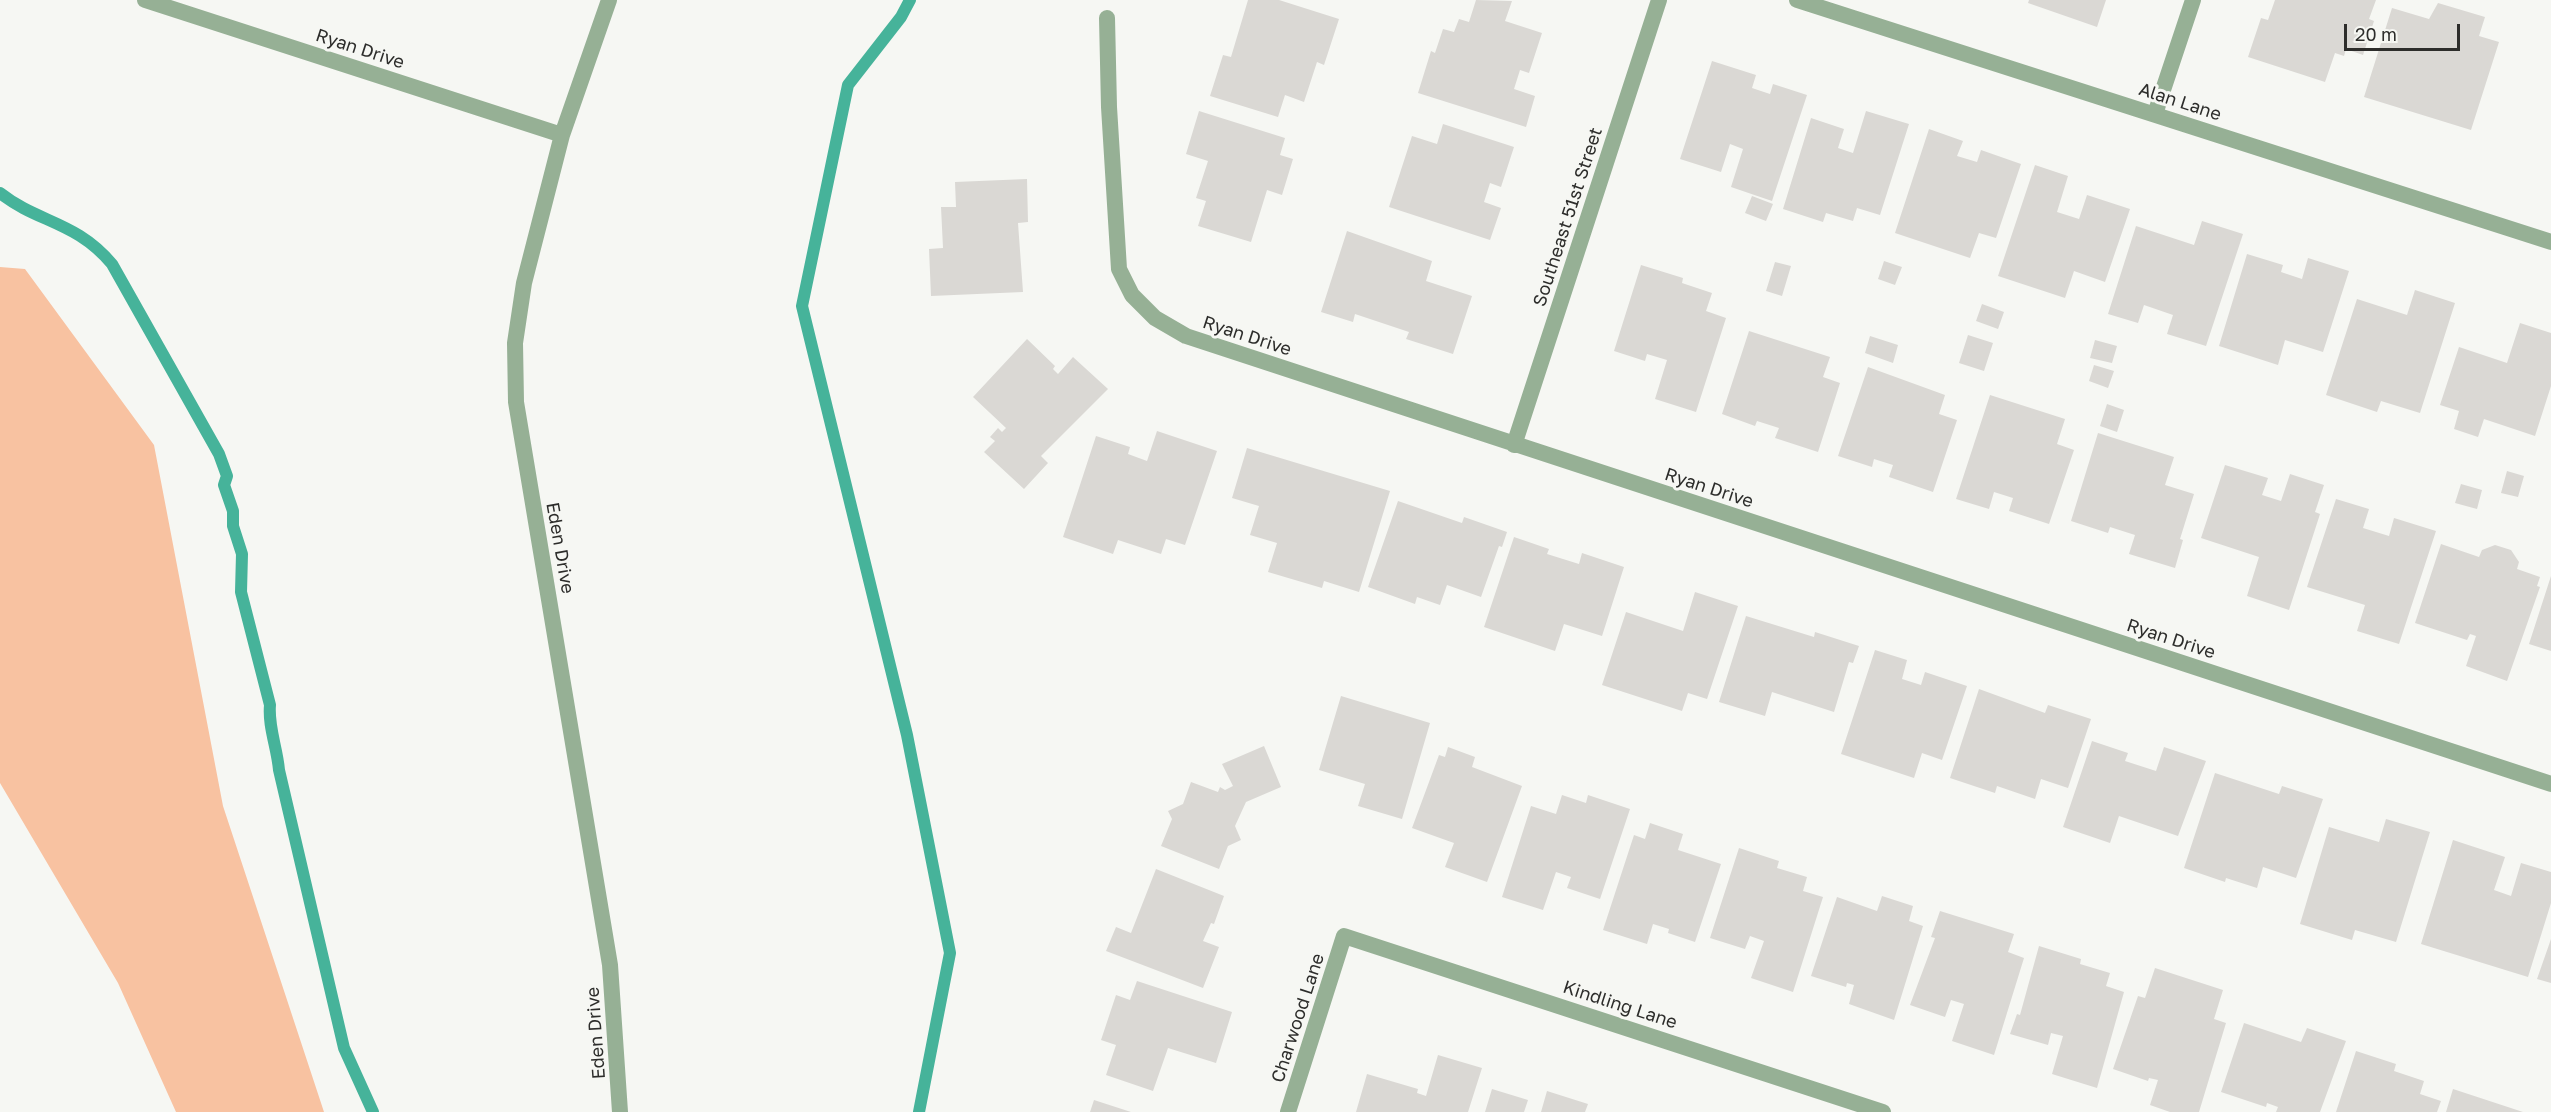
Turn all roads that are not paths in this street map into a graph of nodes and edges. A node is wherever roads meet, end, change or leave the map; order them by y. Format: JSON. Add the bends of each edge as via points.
{"nodes":[{"id":1,"x":145,"y":0,"type":"edge"},
{"id":2,"x":609,"y":0,"type":"edge"},
{"id":3,"x":1659,"y":0,"type":"edge"},
{"id":4,"x":1797,"y":0,"type":"edge"},
{"id":5,"x":2193,"y":0,"type":"edge"},
{"id":6,"x":1107,"y":18,"type":"dead end"},
{"id":7,"x":2155,"y":114,"type":"junction"},
{"id":8,"x":562,"y":135,"type":"junction"},
{"id":9,"x":2551,"y":242,"type":"edge"},
{"id":10,"x":1514,"y":445,"type":"junction"},
{"id":11,"x":2551,"y":784,"type":"edge"},
{"id":12,"x":1344,"y":936,"type":"joint"},
{"id":13,"x":620,"y":1112,"type":"edge"},
{"id":14,"x":1288,"y":1112,"type":"edge"},
{"id":15,"x":1883,"y":1112,"type":"edge"}],
"edges":[{"from":1,"to":8,"type":"street","name":"Ryan Drive"},
{"from":2,"to":8,"type":"street","name":"Eden Drive"},
{"from":3,"to":10,"type":"street","name":"Southeast 51st Street"},
{"from":4,"to":7,"type":"street","name":"Alan Lane"},
{"from":5,"to":7,"type":"street"},
{"from":6,"to":10,"type":"street","name":"Ryan Drive","via":[[1119,269],[1132,295],[1155,318],[1186,336]]},
{"from":7,"to":9,"type":"street","name":"Alan Lane"},
{"from":8,"to":13,"type":"street","name":"Eden Drive","via":[[524,283],[515,343],[516,402],[610,965]]},
{"from":10,"to":11,"type":"street","name":"Ryan Drive"},
{"from":12,"to":14,"type":"street","name":"Charwood Lane"},
{"from":12,"to":15,"type":"street","name":"Kindling Lane"}]}
